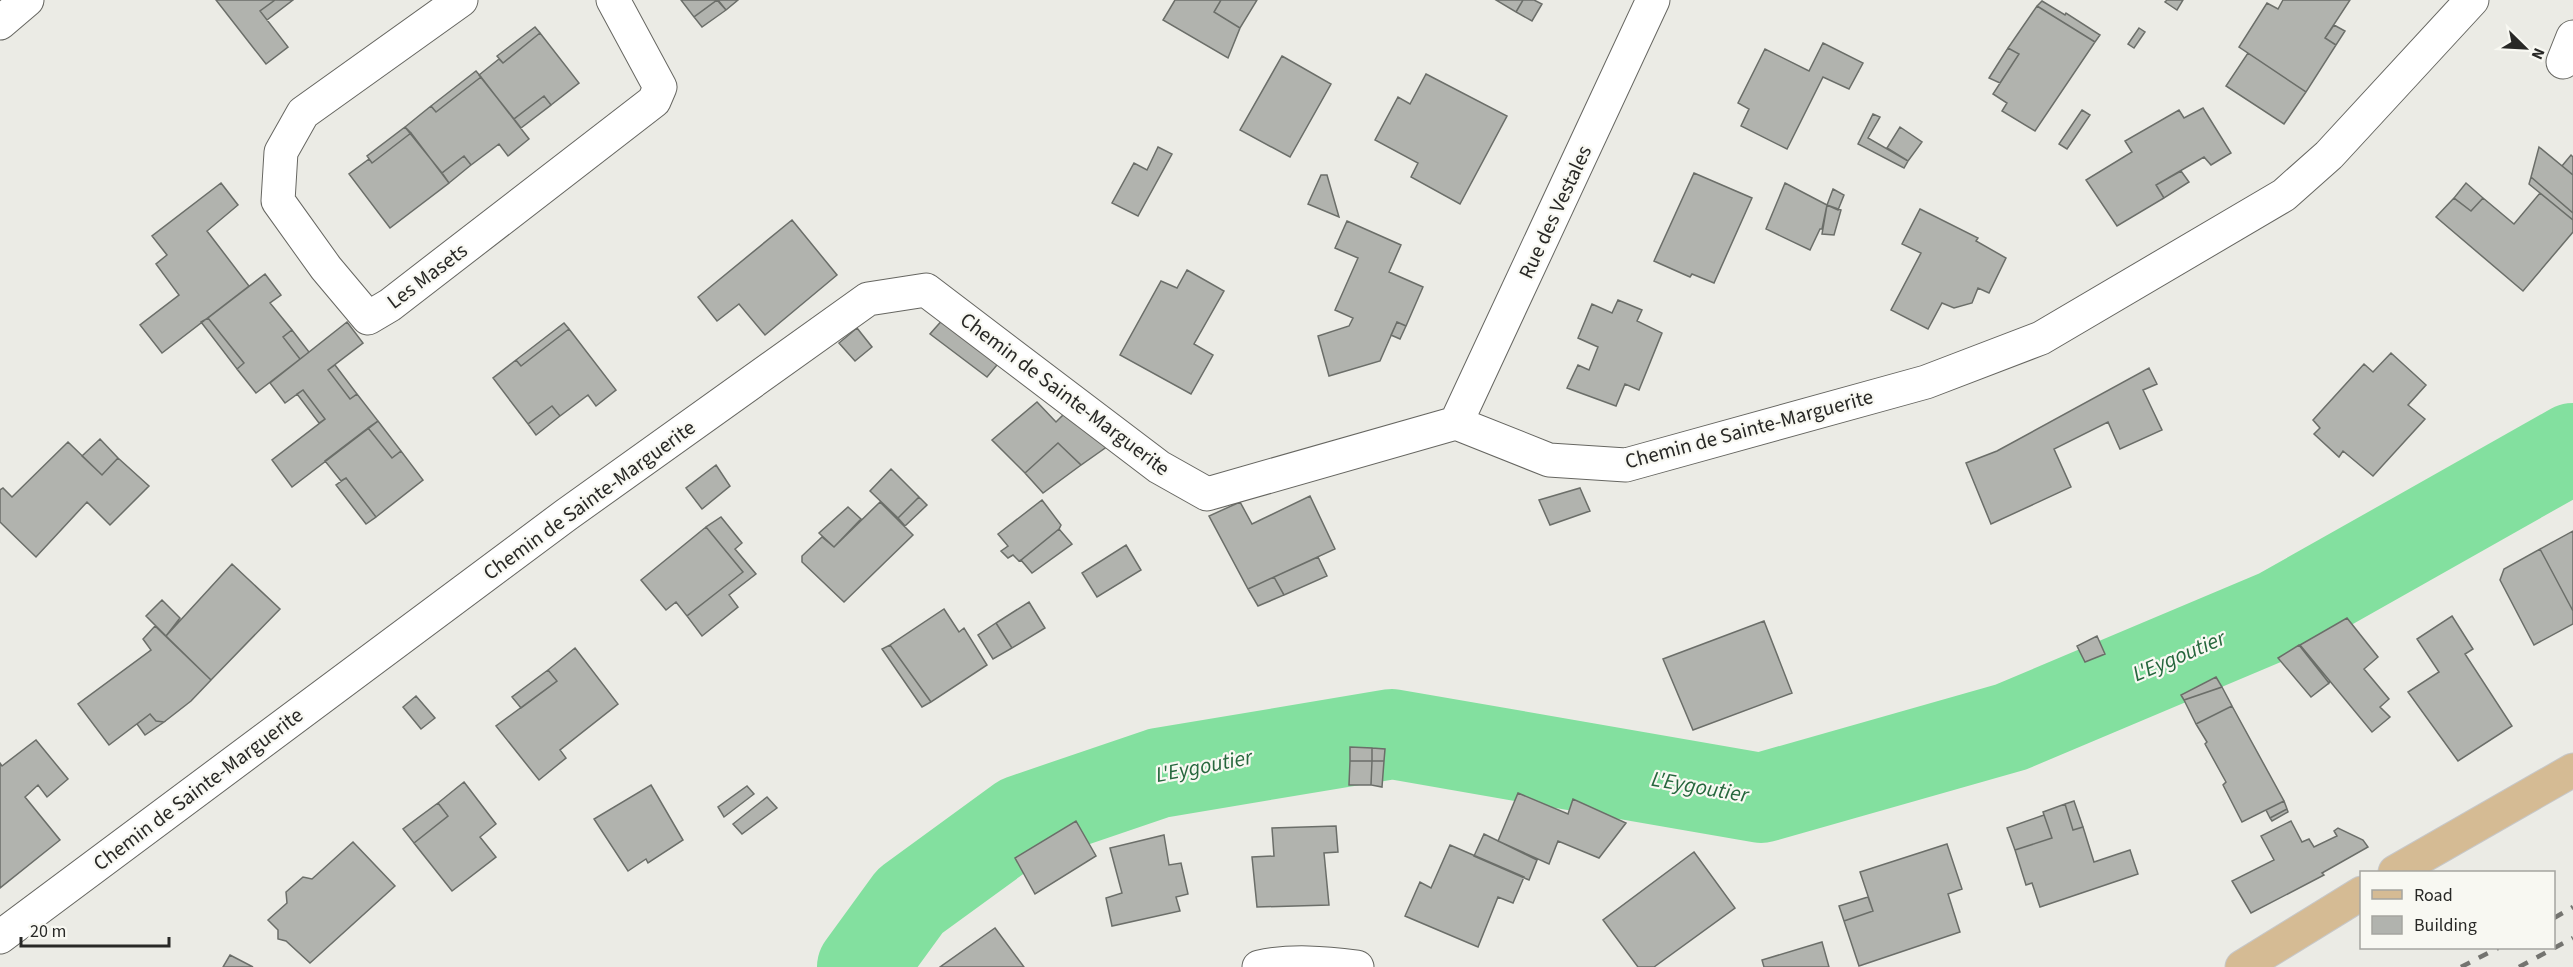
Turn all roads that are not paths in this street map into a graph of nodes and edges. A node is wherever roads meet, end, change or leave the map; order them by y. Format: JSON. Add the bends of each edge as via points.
{"nodes":[{"id":1,"x":27,"y":0,"type":"edge"},
{"id":2,"x":461,"y":0,"type":"edge"},
{"id":3,"x":613,"y":0,"type":"edge"},
{"id":4,"x":1653,"y":0,"type":"edge"},
{"id":5,"x":2472,"y":0,"type":"edge"},
{"id":6,"x":0,"y":23,"type":"edge"},
{"id":7,"x":1456,"y":423,"type":"junction"},
{"id":8,"x":2573,"y":770,"type":"edge"},
{"id":9,"x":2404,"y":868,"type":"edge"},
{"id":10,"x":2360,"y":894,"type":"edge"},
{"id":11,"x":0,"y":937,"type":"edge"},
{"id":12,"x":1260,"y":967,"type":"edge"},
{"id":13,"x":1357,"y":967,"type":"edge"},
{"id":14,"x":2242,"y":967,"type":"edge"}],
"edges":[{"from":1,"to":6,"type":"street"},
{"from":2,"to":3,"type":"street","name":"Les Masets","via":[[303,113],[281,152],[278,201],[368,318],[654,101],[660,87]]},
{"from":4,"to":7,"type":"street","name":"Rue des Vestales"},
{"from":5,"to":7,"type":"street","name":"Chemin de Sainte-Marguerite","via":[[2330,154],[2284,195],[2041,338],[1926,382],[1626,465],[1549,460]]},
{"from":7,"to":11,"type":"street","name":"Chemin de Sainte-Marguerite","via":[[1207,494],[1159,467],[926,290],[868,299],[566,515]]},
{"from":8,"to":9,"type":"main road"},
{"from":10,"to":14,"type":"main road"},
{"from":12,"to":13,"type":"street","via":[[1323,963]]}]}
